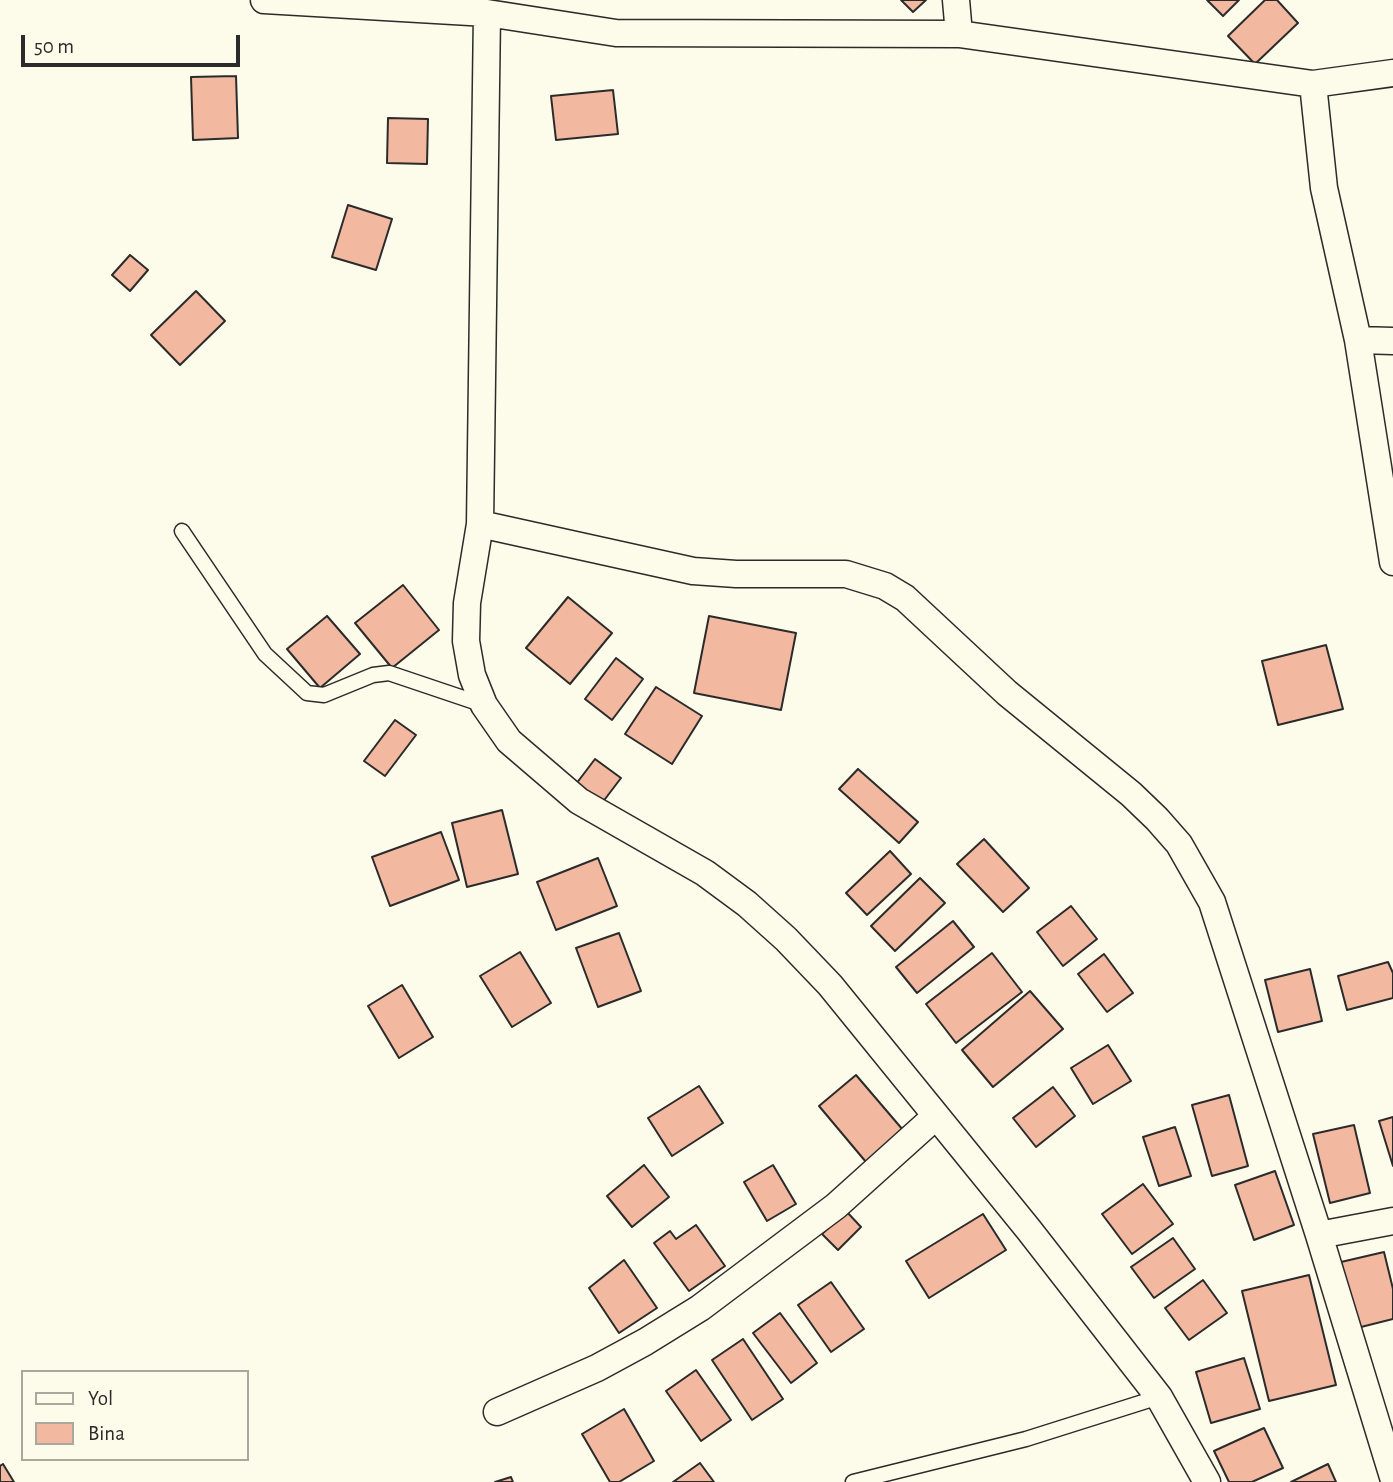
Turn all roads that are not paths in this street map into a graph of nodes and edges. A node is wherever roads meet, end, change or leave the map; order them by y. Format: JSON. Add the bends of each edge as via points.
{"nodes":[{"id":1,"x":264,"y":0,"type":"edge"},
{"id":2,"x":956,"y":0,"type":"edge"},
{"id":3,"x":487,"y":13,"type":"junction"},
{"id":4,"x":959,"y":34,"type":"junction"},
{"id":5,"x":1393,"y":73,"type":"edge"},
{"id":6,"x":1313,"y":84,"type":"junction"},
{"id":7,"x":1358,"y":340,"type":"junction"},
{"id":8,"x":1393,"y":341,"type":"edge"},
{"id":9,"x":480,"y":524,"type":"junction"},
{"id":10,"x":182,"y":531,"type":"dead end"},
{"id":11,"x":1393,"y":562,"type":"edge"},
{"id":12,"x":484,"y":705,"type":"junction"},
{"id":13,"x":936,"y":1116,"type":"junction"},
{"id":14,"x":1393,"y":1221,"type":"edge"},
{"id":15,"x":1319,"y":1235,"type":"junction"},
{"id":16,"x":1159,"y":1397,"type":"junction"},
{"id":17,"x":497,"y":1412,"type":"dead end"},
{"id":18,"x":1393,"y":1477,"type":"edge"},
{"id":19,"x":853,"y":1482,"type":"edge"},
{"id":20,"x":1207,"y":1482,"type":"edge"}],
"edges":[{"from":1,"to":3,"type":"street"},
{"from":2,"to":4,"type":"street"},
{"from":3,"to":4,"type":"street","via":[[616,33]]},
{"from":3,"to":9,"type":"street"},
{"from":4,"to":6,"type":"street"},
{"from":5,"to":6,"type":"street"},
{"from":6,"to":7,"type":"street","via":[[1324,188]]},
{"from":7,"to":8,"type":"street"},
{"from":7,"to":11,"type":"street"},
{"from":9,"to":12,"type":"street","via":[[466,640],[472,675]]},
{"from":9,"to":15,"type":"street","via":[[693,570],[736,575],[846,574],[885,586],[905,598],[1007,693],[1131,794],[1179,844],[1212,902]]},
{"from":10,"to":12,"type":"lane","via":[[265,654],[307,693],[324,695],[389,673]]},
{"from":12,"to":13,"type":"street","via":[[509,741],[579,802],[705,873],[786,939],[830,985]]},
{"from":13,"to":16,"type":"street"},
{"from":13,"to":17,"type":"street","via":[[836,1206],[699,1308],[597,1368]]},
{"from":14,"to":15,"type":"street"},
{"from":15,"to":18,"type":"street"},
{"from":16,"to":19,"type":"lane","via":[[1026,1439]]},
{"from":16,"to":20,"type":"street"}]}
